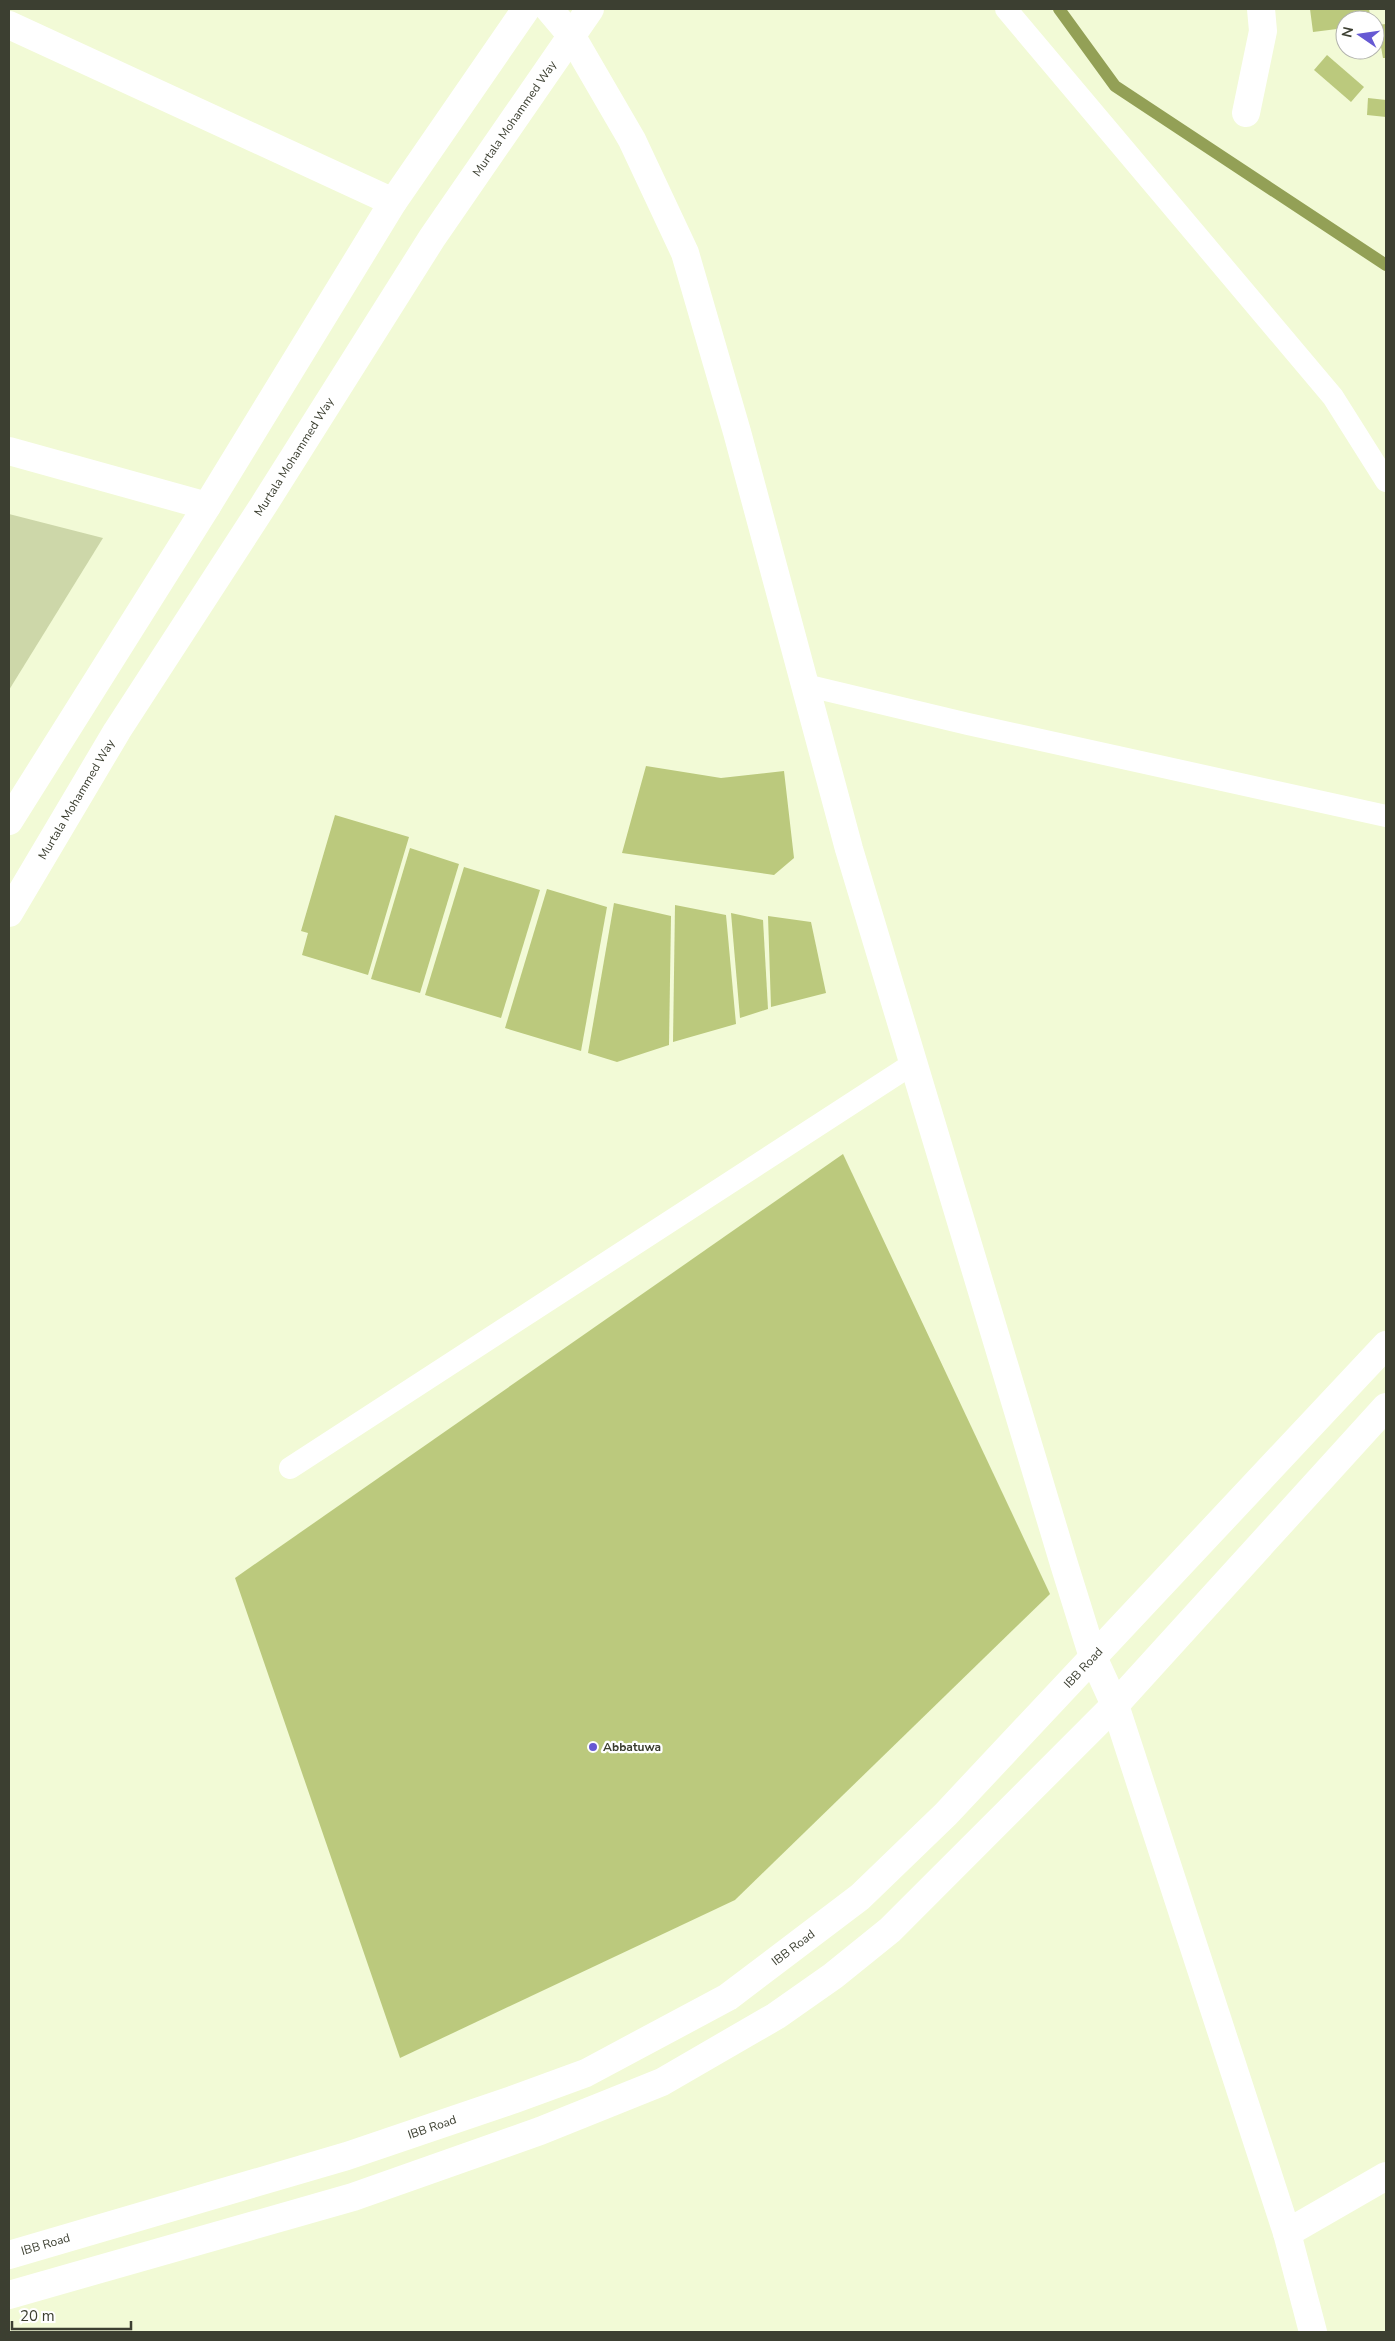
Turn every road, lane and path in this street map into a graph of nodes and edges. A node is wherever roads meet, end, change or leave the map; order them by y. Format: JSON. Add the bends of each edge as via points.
{"nodes":[{"id":1,"x":526,"y":9,"type":"edge"},
{"id":2,"x":549,"y":9,"type":"edge"},
{"id":3,"x":590,"y":9,"type":"edge"},
{"id":4,"x":1006,"y":9,"type":"edge"},
{"id":5,"x":1261,"y":9,"type":"edge"},
{"id":6,"x":9,"y":24,"type":"edge"},
{"id":7,"x":571,"y":35,"type":"junction"},
{"id":8,"x":1246,"y":113,"type":"dead end"},
{"id":9,"x":393,"y":202,"type":"junction"},
{"id":10,"x":9,"y":451,"type":"edge"},
{"id":11,"x":1386,"y":482,"type":"edge"},
{"id":12,"x":207,"y":506,"type":"junction"},
{"id":13,"x":805,"y":685,"type":"junction"},
{"id":14,"x":1386,"y":816,"type":"edge"},
{"id":15,"x":9,"y":821,"type":"edge"},
{"id":16,"x":9,"y":913,"type":"edge"},
{"id":17,"x":914,"y":1063,"type":"junction"},
{"id":18,"x":1386,"y":1345,"type":"edge"},
{"id":19,"x":1386,"y":1407,"type":"edge"},
{"id":20,"x":290,"y":1468,"type":"dead end"},
{"id":21,"x":1093,"y":1657,"type":"junction"},
{"id":22,"x":1115,"y":1705,"type":"junction"},
{"id":23,"x":1386,"y":2176,"type":"edge"},
{"id":24,"x":1287,"y":2233,"type":"junction"},
{"id":25,"x":9,"y":2255,"type":"edge"},
{"id":26,"x":9,"y":2295,"type":"edge"},
{"id":27,"x":1312,"y":2332,"type":"edge"}],
"edges":[{"from":1,"to":9,"type":"main road"},
{"from":2,"to":7,"type":"main road"},
{"from":3,"to":7,"type":"main road","name":"Murtala Mohammed Way"},
{"from":4,"to":11,"type":"lane","via":[[1333,397]]},
{"from":5,"to":8,"type":"main road","via":[[1263,31]]},
{"from":6,"to":9,"type":"main road"},
{"from":7,"to":13,"type":"main road","via":[[632,140],[685,254]]},
{"from":7,"to":16,"type":"main road","name":"Murtala Mohammed Way","via":[[432,238],[116,731]]},
{"from":9,"to":12,"type":"main road"},
{"from":10,"to":12,"type":"main road"},
{"from":12,"to":15,"type":"main road"},
{"from":13,"to":14,"type":"lane"},
{"from":13,"to":17,"type":"main road","via":[[849,848]]},
{"from":17,"to":20,"type":"lane"},
{"from":17,"to":21,"type":"main road"},
{"from":18,"to":21,"type":"main road","name":"IBB Road"},
{"from":19,"to":22,"type":"main road"},
{"from":21,"to":22,"type":"main road"},
{"from":21,"to":25,"type":"main road","name":"IBB Road","via":[[946,1814],[860,1898],[728,1997],[658,2036],[586,2073],[346,2156]]},
{"from":22,"to":24,"type":"main road"},
{"from":22,"to":26,"type":"main road","via":[[890,1930],[776,2016],[662,2082],[540,2131],[353,2197]]},
{"from":23,"to":24,"type":"main road"},
{"from":24,"to":27,"type":"main road"}]}
